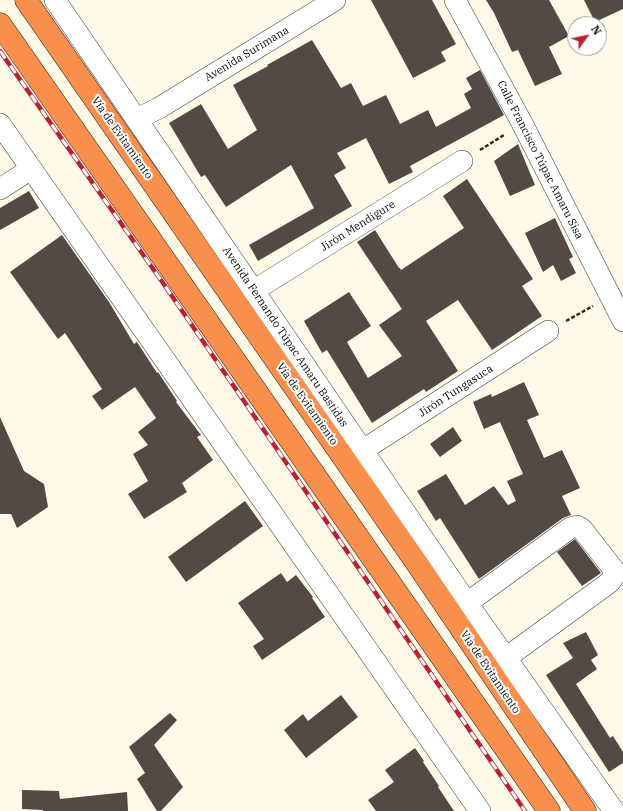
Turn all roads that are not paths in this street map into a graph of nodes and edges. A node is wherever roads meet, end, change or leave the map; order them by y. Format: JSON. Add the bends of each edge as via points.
{"nodes":[{"id":1,"x":55,"y":0,"type":"edge"},
{"id":2,"x":336,"y":0,"type":"edge"},
{"id":3,"x":455,"y":0,"type":"edge"},
{"id":4,"x":34,"y":3,"type":"edge"},
{"id":5,"x":0,"y":24,"type":"edge"},
{"id":6,"x":159,"y":108,"type":"joint"},
{"id":7,"x":137,"y":119,"type":"junction"},
{"id":8,"x":0,"y":124,"type":"edge"},
{"id":9,"x":462,"y":161,"type":"road end"},
{"id":10,"x":31,"y":169,"type":"junction"},
{"id":11,"x":0,"y":189,"type":"edge"},
{"id":12,"x":253,"y":291,"type":"junction"},
{"id":13,"x":623,"y":321,"type":"edge"},
{"id":14,"x":548,"y":331,"type":"road end"},
{"id":15,"x":363,"y":450,"type":"junction"},
{"id":16,"x":467,"y":603,"type":"junction"},
{"id":17,"x":506,"y":658,"type":"junction"},
{"id":18,"x":480,"y":811,"type":"edge"},
{"id":19,"x":549,"y":811,"type":"edge"},
{"id":20,"x":585,"y":811,"type":"edge"},
{"id":21,"x":614,"y":811,"type":"edge"}],
"edges":[{"from":1,"to":7,"type":"street","name":"Avenida Fernando Túpac Amaru Bastidas"},
{"from":2,"to":6,"type":"street","name":"Avenida Surimana"},
{"from":3,"to":13,"type":"street","name":"Calle Francisco Túpac Amaru Sisa","via":[[522,123]]},
{"from":4,"to":20,"type":"highway","name":"Vía de Evitamiento"},
{"from":5,"to":19,"type":"highway"},
{"from":6,"to":7,"type":"street","name":"Vía de Evitamiento"},
{"from":7,"to":12,"type":"street","name":"Avenida Fernando Túpac Amaru Bastidas"},
{"from":8,"to":10,"type":"street"},
{"from":9,"to":12,"type":"street","name":"Jirón Mendigure"},
{"from":10,"to":11,"type":"street"},
{"from":10,"to":18,"type":"street"},
{"from":12,"to":15,"type":"street","name":"Avenida Fernando Túpac Amaru Bastidas"},
{"from":14,"to":15,"type":"street","name":"Jirón Tungasuca"},
{"from":15,"to":16,"type":"street","name":"Avenida Fernando Túpac Amaru Bastidas"},
{"from":16,"to":17,"type":"street","name":"Avenida Fernando Túpac Amaru Bastidas"},
{"from":16,"to":17,"type":"street","via":[[570,528],[577,526],[614,570],[615,574],[610,582]]},
{"from":17,"to":21,"type":"street","name":"Avenida Fernando Túpac Amaru Bastidas"}]}
